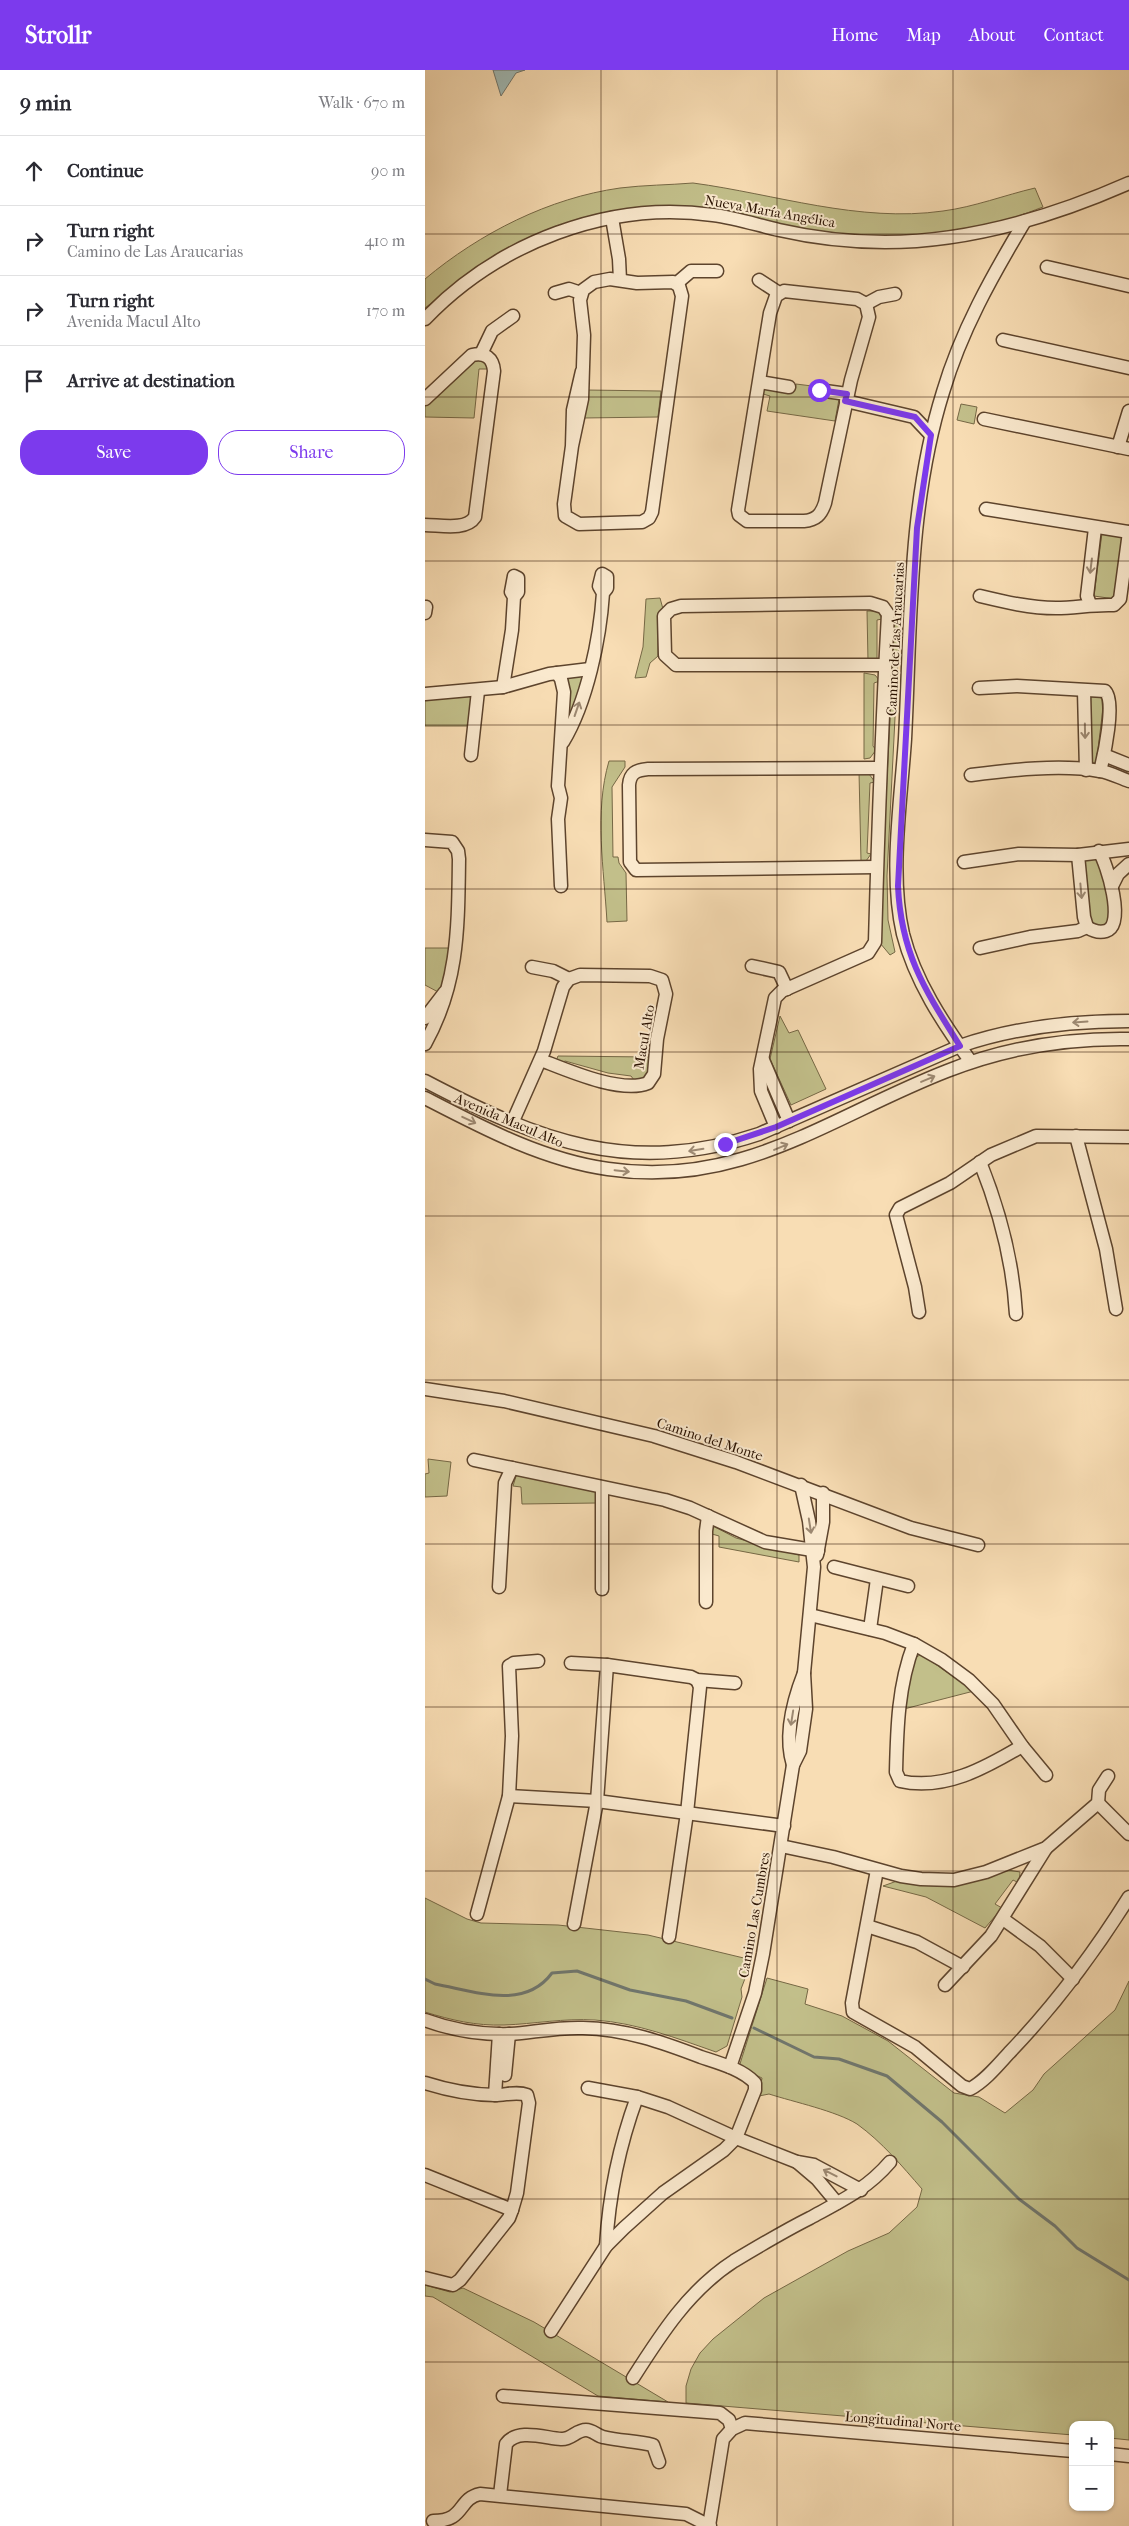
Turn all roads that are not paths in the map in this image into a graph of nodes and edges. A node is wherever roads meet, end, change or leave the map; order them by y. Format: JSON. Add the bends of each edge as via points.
{"nodes":[{"id":1,"x":1129,"y":183,"type":"edge"},
{"id":2,"x":612,"y":218,"type":"junction"},
{"id":3,"x":1025,"y":221,"type":"junction"},
{"id":4,"x":1047,"y":267,"type":"dead end"},
{"id":5,"x":717,"y":271,"type":"dead end"},
{"id":6,"x":620,"y":280,"type":"junction"},
{"id":7,"x":759,"y":280,"type":"dead end"},
{"id":8,"x":677,"y":283,"type":"junction"},
{"id":9,"x":1129,"y":286,"type":"edge"},
{"id":10,"x":555,"y":292,"type":"dead end"},
{"id":11,"x":581,"y":293,"type":"junction"},
{"id":12,"x":779,"y":293,"type":"junction"},
{"id":13,"x":895,"y":294,"type":"dead end"},
{"id":14,"x":867,"y":304,"type":"junction"},
{"id":15,"x":513,"y":316,"type":"dead end"},
{"id":16,"x":425,"y":318,"type":"edge"},
{"id":17,"x":1003,"y":340,"type":"dead end"},
{"id":18,"x":481,"y":354,"type":"junction"},
{"id":19,"x":1129,"y":368,"type":"edge"},
{"id":20,"x":760,"y":382,"type":"junction"},
{"id":21,"x":789,"y":387,"type":"dead end"},
{"id":22,"x":819,"y":390,"type":"dead end"},
{"id":23,"x":428,"y":391,"type":"edge"},
{"id":24,"x":846,"y":398,"type":"junction"},
{"id":25,"x":937,"y":410,"type":"junction"},
{"id":26,"x":1129,"y":411,"type":"edge"},
{"id":27,"x":915,"y":417,"type":"junction"},
{"id":28,"x":984,"y":420,"type":"dead end"},
{"id":29,"x":931,"y":435,"type":"junction"},
{"id":30,"x":1123,"y":448,"type":"edge"},
{"id":31,"x":986,"y":510,"type":"dead end"},
{"id":32,"x":425,"y":526,"type":"edge"},
{"id":33,"x":1095,"y":528,"type":"junction"},
{"id":34,"x":1129,"y":532,"type":"edge"},
{"id":35,"x":1128,"y":545,"type":"edge"},
{"id":36,"x":603,"y":594,"type":"dead end"},
{"id":37,"x":980,"y":596,"type":"dead end"},
{"id":38,"x":515,"y":597,"type":"dead end"},
{"id":39,"x":1090,"y":604,"type":"junction"},
{"id":40,"x":885,"y":665,"type":"junction"},
{"id":41,"x":590,"y":669,"type":"junction"},
{"id":42,"x":557,"y":672,"type":"junction"},
{"id":43,"x":503,"y":687,"type":"junction"},
{"id":44,"x":979,"y":688,"type":"dead end"},
{"id":45,"x":478,"y":690,"type":"junction"},
{"id":46,"x":1084,"y":691,"type":"junction"},
{"id":47,"x":425,"y":694,"type":"edge"},
{"id":48,"x":561,"y":746,"type":"junction"},
{"id":49,"x":471,"y":755,"type":"dead end"},
{"id":50,"x":1104,"y":755,"type":"junction"},
{"id":51,"x":1129,"y":765,"type":"edge"},
{"id":52,"x":879,"y":768,"type":"junction"},
{"id":53,"x":1086,"y":770,"type":"junction"},
{"id":54,"x":1100,"y":771,"type":"junction"},
{"id":55,"x":971,"y":775,"type":"dead end"},
{"id":56,"x":1129,"y":781,"type":"edge"},
{"id":57,"x":425,"y":840,"type":"edge"},
{"id":58,"x":1129,"y":849,"type":"edge"},
{"id":59,"x":1099,"y":851,"type":"junction"},
{"id":60,"x":1079,"y":855,"type":"junction"},
{"id":61,"x":964,"y":862,"type":"dead end"},
{"id":62,"x":1129,"y":864,"type":"edge"},
{"id":63,"x":876,"y":867,"type":"junction"},
{"id":64,"x":561,"y":886,"type":"dead end"},
{"id":65,"x":1112,"y":886,"type":"junction"},
{"id":66,"x":1087,"y":927,"type":"junction"},
{"id":67,"x":980,"y":948,"type":"dead end"},
{"id":68,"x":752,"y":966,"type":"dead end"},
{"id":69,"x":532,"y":967,"type":"dead end"},
{"id":70,"x":569,"y":979,"type":"junction"},
{"id":71,"x":450,"y":986,"type":"junction"},
{"id":72,"x":787,"y":989,"type":"junction"},
{"id":73,"x":425,"y":995,"type":"edge"},
{"id":74,"x":436,"y":1002,"type":"junction"},
{"id":75,"x":431,"y":1019,"type":"edge"},
{"id":76,"x":1129,"y":1021,"type":"edge"},
{"id":77,"x":1128,"y":1039,"type":"edge"},
{"id":78,"x":425,"y":1044,"type":"edge"},
{"id":79,"x":960,"y":1046,"type":"junction"},
{"id":80,"x":762,"y":1058,"type":"junction"},
{"id":81,"x":541,"y":1060,"type":"junction"},
{"id":82,"x":971,"y":1062,"type":"junction"},
{"id":83,"x":425,"y":1080,"type":"edge"},
{"id":84,"x":777,"y":1091,"type":"junction"},
{"id":85,"x":763,"y":1096,"type":"junction"},
{"id":86,"x":425,"y":1098,"type":"edge"},
{"id":87,"x":513,"y":1121,"type":"junction"},
{"id":88,"x":789,"y":1121,"type":"junction"},
{"id":89,"x":776,"y":1127,"type":"junction"},
{"id":90,"x":1076,"y":1136,"type":"junction"},
{"id":91,"x":1129,"y":1137,"type":"edge"},
{"id":92,"x":980,"y":1162,"type":"junction"},
{"id":93,"x":1116,"y":1309,"type":"dead end"},
{"id":94,"x":919,"y":1312,"type":"dead end"},
{"id":95,"x":1016,"y":1314,"type":"dead end"},
{"id":96,"x":425,"y":1389,"type":"edge"},
{"id":97,"x":474,"y":1460,"type":"dead end"},
{"id":98,"x":513,"y":1468,"type":"junction"},
{"id":99,"x":801,"y":1485,"type":"junction"},
{"id":100,"x":602,"y":1488,"type":"junction"},
{"id":101,"x":823,"y":1494,"type":"junction"},
{"id":102,"x":708,"y":1516,"type":"junction"},
{"id":103,"x":978,"y":1545,"type":"dead end"},
{"id":104,"x":816,"y":1551,"type":"junction"},
{"id":105,"x":833,"y":1567,"type":"dead end"},
{"id":106,"x":877,"y":1578,"type":"junction"},
{"id":107,"x":908,"y":1586,"type":"dead end"},
{"id":108,"x":499,"y":1587,"type":"dead end"},
{"id":109,"x":602,"y":1589,"type":"dead end"},
{"id":110,"x":706,"y":1602,"type":"dead end"},
{"id":111,"x":810,"y":1615,"type":"junction"},
{"id":112,"x":871,"y":1629,"type":"junction"},
{"id":113,"x":914,"y":1644,"type":"junction"},
{"id":114,"x":538,"y":1661,"type":"dead end"},
{"id":115,"x":571,"y":1663,"type":"dead end"},
{"id":116,"x":607,"y":1665,"type":"junction"},
{"id":117,"x":697,"y":1680,"type":"junction"},
{"id":118,"x":735,"y":1684,"type":"dead end"},
{"id":119,"x":1022,"y":1746,"type":"junction"},
{"id":120,"x":1046,"y":1775,"type":"dead end"},
{"id":121,"x":1108,"y":1776,"type":"dead end"},
{"id":122,"x":509,"y":1796,"type":"junction"},
{"id":123,"x":597,"y":1801,"type":"junction"},
{"id":124,"x":1098,"y":1803,"type":"junction"},
{"id":125,"x":687,"y":1813,"type":"junction"},
{"id":126,"x":784,"y":1826,"type":"junction"},
{"id":127,"x":1129,"y":1834,"type":"edge"},
{"id":128,"x":781,"y":1846,"type":"junction"},
{"id":129,"x":1046,"y":1848,"type":"junction"},
{"id":130,"x":1009,"y":1864,"type":"junction"},
{"id":131,"x":877,"y":1870,"type":"junction"},
{"id":132,"x":1025,"y":1882,"type":"junction"},
{"id":133,"x":1129,"y":1897,"type":"edge"},
{"id":134,"x":477,"y":1914,"type":"dead end"},
{"id":135,"x":1003,"y":1919,"type":"junction"},
{"id":136,"x":574,"y":1924,"type":"dead end"},
{"id":137,"x":867,"y":1926,"type":"junction"},
{"id":138,"x":669,"y":1937,"type":"dead end"},
{"id":139,"x":963,"y":1967,"type":"junction"},
{"id":140,"x":1073,"y":1979,"type":"junction"},
{"id":141,"x":945,"y":1985,"type":"dead end"},
{"id":142,"x":425,"y":2020,"type":"edge"},
{"id":143,"x":504,"y":2034,"type":"junction"},
{"id":144,"x":730,"y":2067,"type":"junction"},
{"id":145,"x":425,"y":2083,"type":"edge"},
{"id":146,"x":588,"y":2088,"type":"dead end"},
{"id":147,"x":499,"y":2095,"type":"junction"},
{"id":148,"x":637,"y":2098,"type":"junction"},
{"id":149,"x":736,"y":2138,"type":"junction"},
{"id":150,"x":797,"y":2162,"type":"junction"},
{"id":151,"x":890,"y":2162,"type":"dead end"},
{"id":152,"x":425,"y":2175,"type":"edge"},
{"id":153,"x":861,"y":2190,"type":"junction"},
{"id":154,"x":837,"y":2203,"type":"junction"},
{"id":155,"x":512,"y":2210,"type":"junction"},
{"id":156,"x":606,"y":2246,"type":"junction"},
{"id":157,"x":425,"y":2278,"type":"edge"},
{"id":158,"x":551,"y":2331,"type":"dead end"},
{"id":159,"x":633,"y":2378,"type":"dead end"},
{"id":160,"x":503,"y":2396,"type":"dead end"},
{"id":161,"x":732,"y":2429,"type":"junction"},
{"id":162,"x":1069,"y":2451,"type":"edge"},
{"id":163,"x":1114,"y":2454,"type":"edge"},
{"id":164,"x":1129,"y":2456,"type":"edge"},
{"id":165,"x":659,"y":2462,"type":"dead end"},
{"id":166,"x":500,"y":2495,"type":"junction"},
{"id":167,"x":433,"y":2521,"type":"dead end"},
{"id":168,"x":447,"y":2524,"type":"edge"},
{"id":169,"x":709,"y":2526,"type":"edge"}],
"edges":[{"from":1,"to":3,"type":"street","name":"Nueva María Angélica"},
{"from":2,"to":3,"type":"street","name":"Nueva María Angélica","via":[[651,213],[695,213],[819,237],[885,242],[960,236]]},
{"from":2,"to":6,"type":"street"},
{"from":2,"to":16,"type":"street","name":"Nueva María Angélica","via":[[559,232],[511,253],[466,282]]},
{"from":3,"to":25,"type":"street","name":"Camino de Las Araucarias","via":[[970,320]]},
{"from":4,"to":9,"type":"street"},
{"from":5,"to":8,"type":"street","via":[[691,271]]},
{"from":6,"to":8,"type":"street"},
{"from":6,"to":11,"type":"street","via":[[594,282]]},
{"from":7,"to":12,"type":"street"},
{"from":8,"to":11,"type":"street","via":[[682,296],[653,508],[649,518],[636,523],[579,524],[568,520],[564,513],[573,410],[582,370]]},
{"from":10,"to":11,"type":"street","via":[[569,289]]},
{"from":12,"to":14,"type":"street","via":[[789,291],[849,298]]},
{"from":12,"to":20,"type":"street","via":[[770,313]]},
{"from":13,"to":14,"type":"street","via":[[879,297]]},
{"from":14,"to":24,"type":"street","via":[[869,317]]},
{"from":15,"to":18,"type":"street","via":[[492,331]]},
{"from":17,"to":19,"type":"street"},
{"from":18,"to":23,"type":"street","via":[[468,358]]},
{"from":18,"to":32,"type":"street","via":[[491,360],[494,371],[475,517],[463,525]]},
{"from":20,"to":21,"type":"street"},
{"from":20,"to":24,"type":"street","via":[[738,510],[747,521],[811,521],[820,514]]},
{"from":22,"to":24,"type":"street"},
{"from":24,"to":27,"type":"street"},
{"from":25,"to":27,"type":"street"},
{"from":25,"to":29,"type":"street","name":"Camino de Las Araucarias"},
{"from":26,"to":30,"type":"street"},
{"from":27,"to":29,"type":"street"},
{"from":28,"to":30,"type":"street"},
{"from":29,"to":79,"type":"street","name":"Camino de Las Araucarias","via":[[917,528],[898,886],[901,922],[912,962],[924,989]]},
{"from":31,"to":33,"type":"street"},
{"from":33,"to":34,"type":"street"},
{"from":33,"to":39,"type":"street","one_way":true,"via":[[1087,596]]},
{"from":34,"to":35,"type":"street"},
{"from":35,"to":39,"type":"street","via":[[1120,599],[1114,605]]},
{"from":36,"to":41,"type":"street","via":[[598,638]]},
{"from":37,"to":39,"type":"street","via":[[1057,608]]},
{"from":38,"to":43,"type":"street"},
{"from":40,"to":40,"type":"street","via":[[677,665],[665,655],[665,616],[671,609],[681,606],[877,604],[883,606],[888,614]]},
{"from":40,"to":52,"type":"street"},
{"from":41,"to":42,"type":"street"},
{"from":48,"to":41,"type":"street","one_way":true},
{"from":42,"to":43,"type":"street"},
{"from":42,"to":48,"type":"street","via":[[563,692]]},
{"from":43,"to":45,"type":"street"},
{"from":44,"to":46,"type":"street","via":[[1017,686]]},
{"from":45,"to":47,"type":"street"},
{"from":45,"to":49,"type":"street"},
{"from":46,"to":50,"type":"street","via":[[1100,690],[1109,695]]},
{"from":46,"to":53,"type":"street","one_way":true},
{"from":48,"to":64,"type":"street","via":[[554,800]]},
{"from":50,"to":51,"type":"street"},
{"from":50,"to":54,"type":"street"},
{"from":52,"to":63,"type":"street"},
{"from":52,"to":63,"type":"street","via":[[648,769],[633,773],[629,785],[630,862],[636,870]]},
{"from":53,"to":54,"type":"street"},
{"from":53,"to":55,"type":"street","via":[[1032,769]]},
{"from":54,"to":56,"type":"street"},
{"from":57,"to":71,"type":"street","via":[[448,840],[457,847],[459,855],[458,937]]},
{"from":58,"to":59,"type":"street"},
{"from":59,"to":60,"type":"street"},
{"from":59,"to":65,"type":"street"},
{"from":60,"to":61,"type":"street","via":[[1019,854]]},
{"from":60,"to":66,"type":"street","one_way":true},
{"from":62,"to":65,"type":"street"},
{"from":63,"to":72,"type":"street","via":[[873,949]]},
{"from":65,"to":66,"type":"street","via":[[1113,925],[1103,932]]},
{"from":66,"to":67,"type":"street"},
{"from":68,"to":72,"type":"street","via":[[779,972]]},
{"from":69,"to":70,"type":"street","via":[[553,971]]},
{"from":70,"to":81,"type":"street","via":[[563,987]]},
{"from":70,"to":81,"type":"street","name":"Macul Alto","via":[[580,975],[640,975],[662,980],[666,994],[653,1077],[640,1086],[615,1083]]},
{"from":71,"to":74,"type":"street"},
{"from":71,"to":75,"type":"street"},
{"from":72,"to":80,"type":"street","via":[[775,998]]},
{"from":73,"to":74,"type":"street"},
{"from":74,"to":75,"type":"street"},
{"from":75,"to":78,"type":"street"},
{"from":76,"to":77,"type":"street","via":[[1123,1029]]},
{"from":76,"to":79,"type":"street","name":"Avenida Macul Alto","one_way":true,"via":[[1037,1027],[991,1035]]},
{"from":77,"to":82,"type":"street","name":"Avenida Macul Alto","via":[[1049,1044]]},
{"from":79,"to":82,"type":"street","name":"Camino de Las Araucarias"},
{"from":79,"to":88,"type":"street","name":"Avenida Macul Alto"},
{"from":80,"to":84,"type":"street"},
{"from":80,"to":85,"type":"street"},
{"from":81,"to":87,"type":"street"},
{"from":86,"to":82,"type":"street","name":"Avenida Macul Alto","one_way":true,"via":[[527,1147],[567,1161],[629,1172],[672,1172],[715,1167],[769,1151]]},
{"from":83,"to":87,"type":"street","name":"Avenida Macul Alto"},
{"from":84,"to":85,"type":"street","via":[[767,1091]]},
{"from":84,"to":88,"type":"street"},
{"from":85,"to":89,"type":"street"},
{"from":89,"to":87,"type":"street","name":"Avenida Macul Alto","one_way":true,"via":[[708,1148],[642,1154],[579,1145]]},
{"from":88,"to":89,"type":"street","name":"Avenida Macul Alto"},
{"from":90,"to":91,"type":"street"},
{"from":90,"to":92,"type":"street","via":[[1036,1136],[991,1154]]},
{"from":90,"to":93,"type":"street","via":[[1104,1240]]},
{"from":92,"to":94,"type":"street","via":[[950,1183],[900,1208],[897,1215]]},
{"from":92,"to":95,"type":"street","via":[[1005,1235]]},
{"from":96,"to":99,"type":"street","name":"Camino del Monte","via":[[495,1399],[634,1430]]},
{"from":97,"to":98,"type":"street"},
{"from":98,"to":100,"type":"street"},
{"from":98,"to":108,"type":"street","via":[[505,1483]]},
{"from":99,"to":101,"type":"street","name":"Camino del Monte"},
{"from":99,"to":104,"type":"street","name":"Camino Las Cumbres","one_way":true},
{"from":100,"to":102,"type":"street","via":[[665,1500]]},
{"from":100,"to":109,"type":"street"},
{"from":101,"to":103,"type":"street","name":"Camino del Monte","via":[[911,1528]]},
{"from":101,"to":104,"type":"street","name":"Camino Las Cumbres","via":[[823,1522]]},
{"from":102,"to":104,"type":"street","via":[[765,1542]]},
{"from":102,"to":110,"type":"street"},
{"from":104,"to":111,"type":"street","name":"Camino Las Cumbres"},
{"from":105,"to":106,"type":"street"},
{"from":106,"to":107,"type":"street"},
{"from":106,"to":112,"type":"street"},
{"from":111,"to":112,"type":"street"},
{"from":111,"to":126,"type":"street","name":"Camino Las Cumbres","via":[[804,1673],[796,1693],[790,1731],[789,1753],[793,1765]]},
{"from":112,"to":113,"type":"street"},
{"from":113,"to":119,"type":"street","via":[[955,1669],[981,1691],[1004,1717]]},
{"from":113,"to":119,"type":"street","via":[[904,1674],[899,1717],[896,1772],[900,1781],[935,1782],[970,1774]]},
{"from":114,"to":122,"type":"street","via":[[509,1666],[512,1736]]},
{"from":115,"to":116,"type":"street"},
{"from":116,"to":117,"type":"street","via":[[691,1676]]},
{"from":116,"to":123,"type":"street"},
{"from":117,"to":118,"type":"street"},
{"from":117,"to":125,"type":"street","via":[[700,1687]]},
{"from":119,"to":120,"type":"street"},
{"from":121,"to":124,"type":"street","via":[[1099,1790]]},
{"from":122,"to":123,"type":"street"},
{"from":122,"to":134,"type":"street"},
{"from":123,"to":125,"type":"street"},
{"from":123,"to":136,"type":"street"},
{"from":124,"to":127,"type":"street"},
{"from":124,"to":129,"type":"street"},
{"from":125,"to":126,"type":"street"},
{"from":125,"to":138,"type":"street"},
{"from":126,"to":128,"type":"street","name":"Camino Las Cumbres"},
{"from":128,"to":131,"type":"street","via":[[833,1856]]},
{"from":128,"to":144,"type":"street","name":"Camino Las Cumbres","via":[[755,1993]]},
{"from":129,"to":130,"type":"street"},
{"from":129,"to":132,"type":"street"},
{"from":130,"to":131,"type":"street","via":[[954,1880],[921,1879]]},
{"from":130,"to":132,"type":"street","via":[[1022,1866]]},
{"from":131,"to":137,"type":"street"},
{"from":132,"to":135,"type":"street"},
{"from":133,"to":140,"type":"street"},
{"from":135,"to":139,"type":"street"},
{"from":135,"to":140,"type":"street","via":[[1040,1946]]},
{"from":137,"to":139,"type":"street","via":[[917,1942]]},
{"from":137,"to":140,"type":"street","via":[[853,2012],[915,2047],[966,2088],[975,2086],[1002,2061]]},
{"from":139,"to":141,"type":"street"},
{"from":142,"to":143,"type":"street","via":[[466,2031]]},
{"from":143,"to":144,"type":"street","via":[[567,2028],[617,2031],[651,2038]]},
{"from":143,"to":147,"type":"street"},
{"from":144,"to":149,"type":"street","via":[[755,2083]]},
{"from":145,"to":147,"type":"street","via":[[452,2090]]},
{"from":146,"to":148,"type":"street"},
{"from":147,"to":155,"type":"street","via":[[521,2093],[527,2095],[529,2102]]},
{"from":148,"to":149,"type":"street","via":[[668,2107]]},
{"from":148,"to":156,"type":"street","via":[[615,2172]]},
{"from":149,"to":150,"type":"street"},
{"from":149,"to":156,"type":"street","via":[[663,2193]]},
{"from":153,"to":150,"type":"street","one_way":true,"via":[[813,2165]]},
{"from":150,"to":154,"type":"street","via":[[817,2178]]},
{"from":151,"to":153,"type":"street"},
{"from":152,"to":155,"type":"street"},
{"from":153,"to":154,"type":"street"},
{"from":154,"to":159,"type":"street","via":[[712,2277],[678,2312]]},
{"from":155,"to":157,"type":"street","via":[[460,2280],[453,2285]]},
{"from":156,"to":158,"type":"street"},
{"from":160,"to":161,"type":"street","via":[[720,2413],[726,2416]]},
{"from":161,"to":162,"type":"street","name":"Longitudinal Norte","via":[[745,2423]]},
{"from":161,"to":169,"type":"street","via":[[723,2439]]},
{"from":163,"to":164,"type":"street"},
{"from":165,"to":166,"type":"street","via":[[653,2445],[600,2436],[592,2431],[584,2430],[560,2439],[543,2435],[515,2437],[507,2444]]},
{"from":166,"to":168,"type":"street","via":[[474,2495]]},
{"from":166,"to":169,"type":"street","via":[[686,2514]]},
{"from":167,"to":168,"type":"street"}]}
